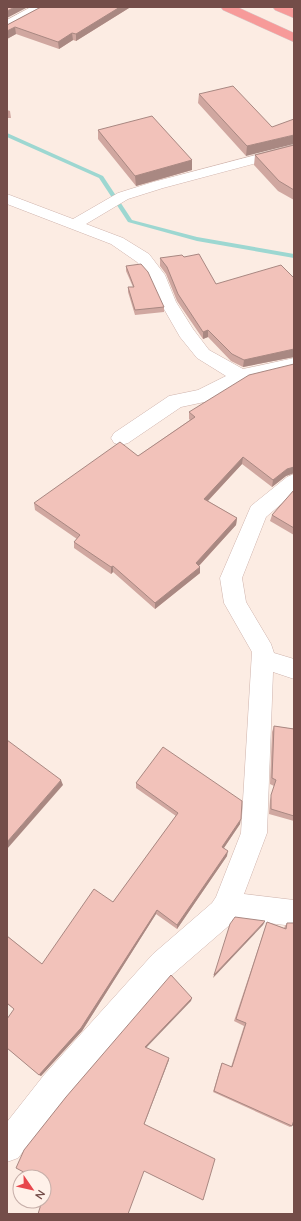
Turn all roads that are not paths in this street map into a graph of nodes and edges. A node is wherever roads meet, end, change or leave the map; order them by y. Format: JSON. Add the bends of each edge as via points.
{"nodes":[{"id":1,"x":42,"y":7,"type":"edge"},
{"id":2,"x":227,"y":7,"type":"edge"},
{"id":3,"x":278,"y":7,"type":"edge"},
{"id":4,"x":294,"y":14,"type":"edge"},
{"id":5,"x":7,"y":26,"type":"edge"},
{"id":6,"x":294,"y":38,"type":"edge"},
{"id":7,"x":294,"y":149,"type":"edge"},
{"id":8,"x":7,"y":199,"type":"edge"},
{"id":9,"x":73,"y":225,"type":"junction"},
{"id":10,"x":294,"y":364,"type":"edge"},
{"id":11,"x":241,"y":376,"type":"junction"},
{"id":12,"x":121,"y":438,"type":"dead end"},
{"id":13,"x":294,"y":482,"type":"edge"},
{"id":14,"x":263,"y":659,"type":"junction"},
{"id":15,"x":294,"y":669,"type":"edge"},
{"id":16,"x":226,"y":905,"type":"junction"},
{"id":17,"x":294,"y":913,"type":"edge"},
{"id":18,"x":7,"y":1147,"type":"edge"}],
"edges":[{"from":1,"to":5,"type":"street"},
{"from":2,"to":6,"type":"highway"},
{"from":3,"to":4,"type":"highway"},
{"from":7,"to":9,"type":"street","via":[[117,198]]},
{"from":8,"to":9,"type":"street"},
{"from":9,"to":11,"type":"street","via":[[117,241],[143,258],[157,275],[186,333],[203,354]]},
{"from":10,"to":11,"type":"street"},
{"from":11,"to":12,"type":"street","via":[[202,396],[176,401]]},
{"from":13,"to":14,"type":"street","via":[[258,512],[231,578],[235,603],[263,651]]},
{"from":14,"to":15,"type":"street"},
{"from":14,"to":16,"type":"street","via":[[254,833]]},
{"from":16,"to":17,"type":"street"},
{"from":16,"to":18,"type":"street","via":[[222,913],[163,964],[54,1086]]}]}
